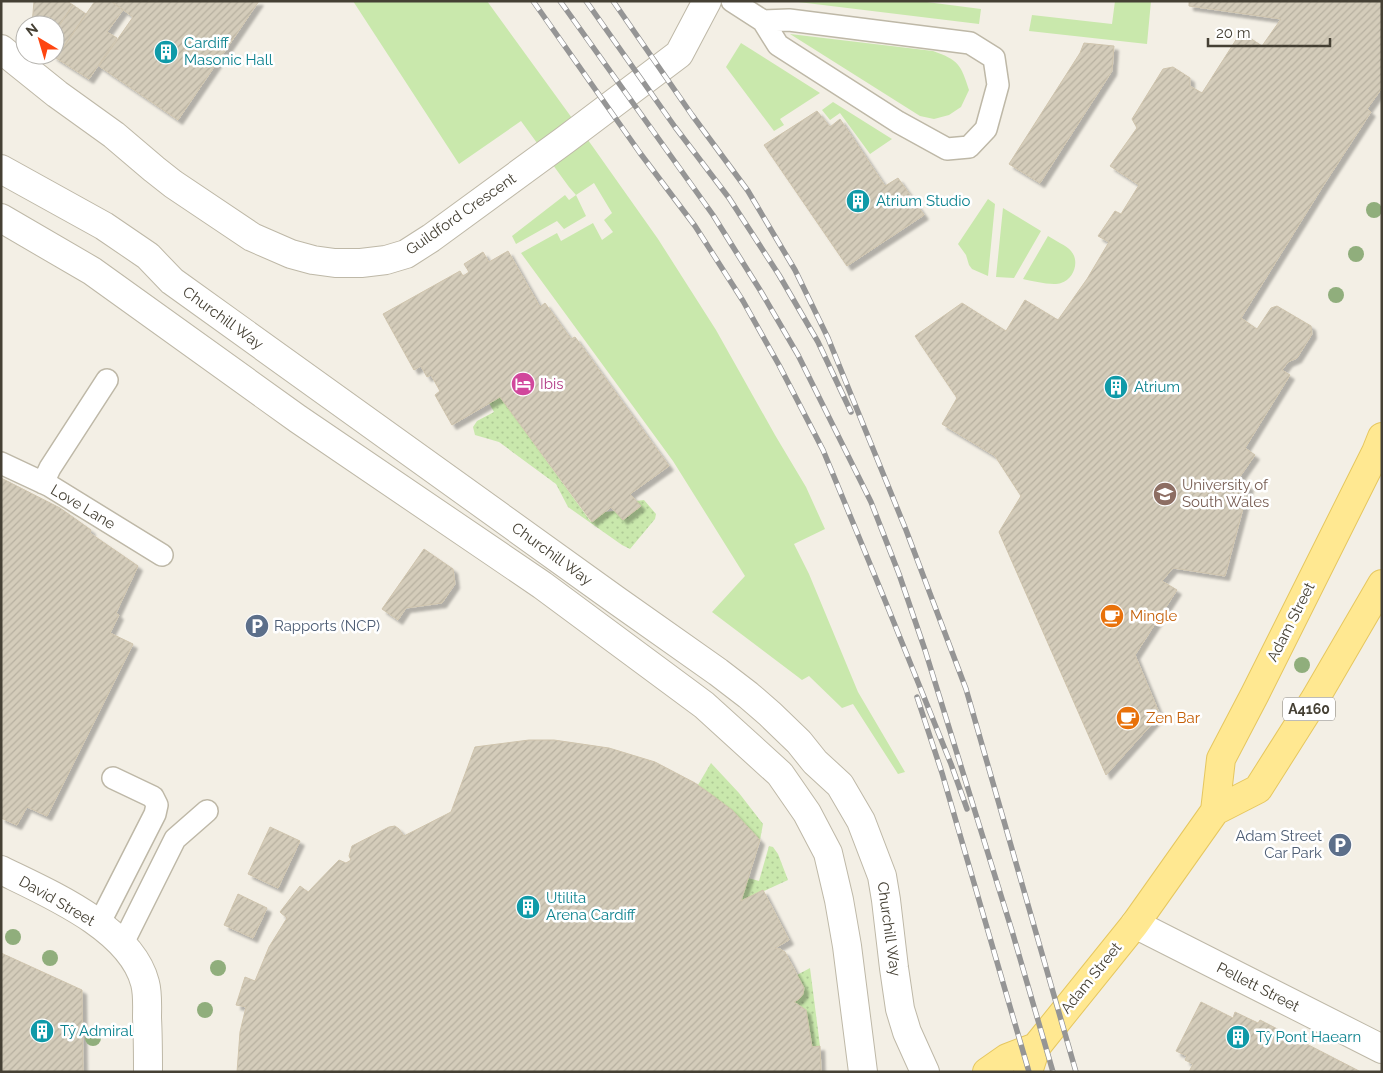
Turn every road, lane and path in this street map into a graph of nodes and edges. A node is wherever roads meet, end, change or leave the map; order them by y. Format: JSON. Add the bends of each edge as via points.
{"nodes":[{"id":1,"x":707,"y":1,"type":"edge"},
{"id":2,"x":732,"y":1,"type":"edge"},
{"id":3,"x":763,"y":22,"type":"junction"},
{"id":4,"x":1,"y":49,"type":"edge"},
{"id":5,"x":1,"y":169,"type":"edge"},
{"id":6,"x":1,"y":218,"type":"edge"},
{"id":7,"x":107,"y":380,"type":"dead end"},
{"id":8,"x":1380,"y":448,"type":"edge"},
{"id":9,"x":1,"y":463,"type":"edge"},
{"id":10,"x":43,"y":483,"type":"junction"},
{"id":11,"x":162,"y":555,"type":"dead end"},
{"id":12,"x":1382,"y":584,"type":"edge"},
{"id":13,"x":113,"y":778,"type":"dead end"},
{"id":14,"x":207,"y":811,"type":"dead end"},
{"id":15,"x":1215,"y":812,"type":"junction"},
{"id":16,"x":1,"y":870,"type":"edge"},
{"id":17,"x":99,"y":924,"type":"junction"},
{"id":18,"x":1135,"y":924,"type":"junction"},
{"id":19,"x":122,"y":945,"type":"junction"},
{"id":20,"x":1382,"y":1049,"type":"edge"},
{"id":21,"x":1032,"y":1059,"type":"edge"},
{"id":22,"x":148,"y":1072,"type":"edge"},
{"id":23,"x":863,"y":1072,"type":"edge"},
{"id":24,"x":925,"y":1072,"type":"edge"},
{"id":25,"x":987,"y":1072,"type":"edge"}],
"edges":[{"from":1,"to":4,"type":"street","name":"Guildford Crescent","via":[[679,54],[566,140],[406,254],[361,263],[335,264],[313,260],[252,237],[173,184]]},
{"from":2,"to":3,"type":"lane"},
{"from":3,"to":3,"type":"lane","via":[[789,20],[970,43],[994,58],[998,85],[986,129],[969,147],[947,150],[778,45]]},
{"from":5,"to":24,"type":"street","name":"Churchill Way","via":[[104,226],[148,256],[172,282],[718,672],[799,742],[840,785],[861,821],[872,849],[882,876],[900,1009]]},
{"from":6,"to":23,"type":"street","name":"Churchill Way","via":[[92,272],[298,419],[542,585],[704,705],[780,774],[807,813],[828,853],[847,946]]},
{"from":7,"to":10,"type":"lane"},
{"from":8,"to":15,"type":"main road","name":"Adam Street","number":"A4160","via":[[1221,759]]},
{"from":9,"to":10,"type":"lane","name":"Love Lane"},
{"from":10,"to":11,"type":"lane","name":"Love Lane"},
{"from":12,"to":15,"type":"main road","name":"Adam Street","number":"A4160","via":[[1258,789]]},
{"from":13,"to":17,"type":"lane","via":[[153,798],[157,806]]},
{"from":14,"to":19,"type":"lane","via":[[175,840]]},
{"from":15,"to":18,"type":"main road","name":"Adam Street","number":"A4160"},
{"from":16,"to":17,"type":"street","name":"David Street"},
{"from":17,"to":19,"type":"street","name":"David Street"},
{"from":18,"to":20,"type":"street","name":"Pellett Street"},
{"from":18,"to":21,"type":"main road","name":"Adam Street","number":"A4160"},
{"from":19,"to":22,"type":"street","name":"David Street","via":[[139,968],[145,984]]},
{"from":21,"to":25,"type":"main road","name":"Adam Street","number":"A4160","via":[[1007,1058]]}]}
